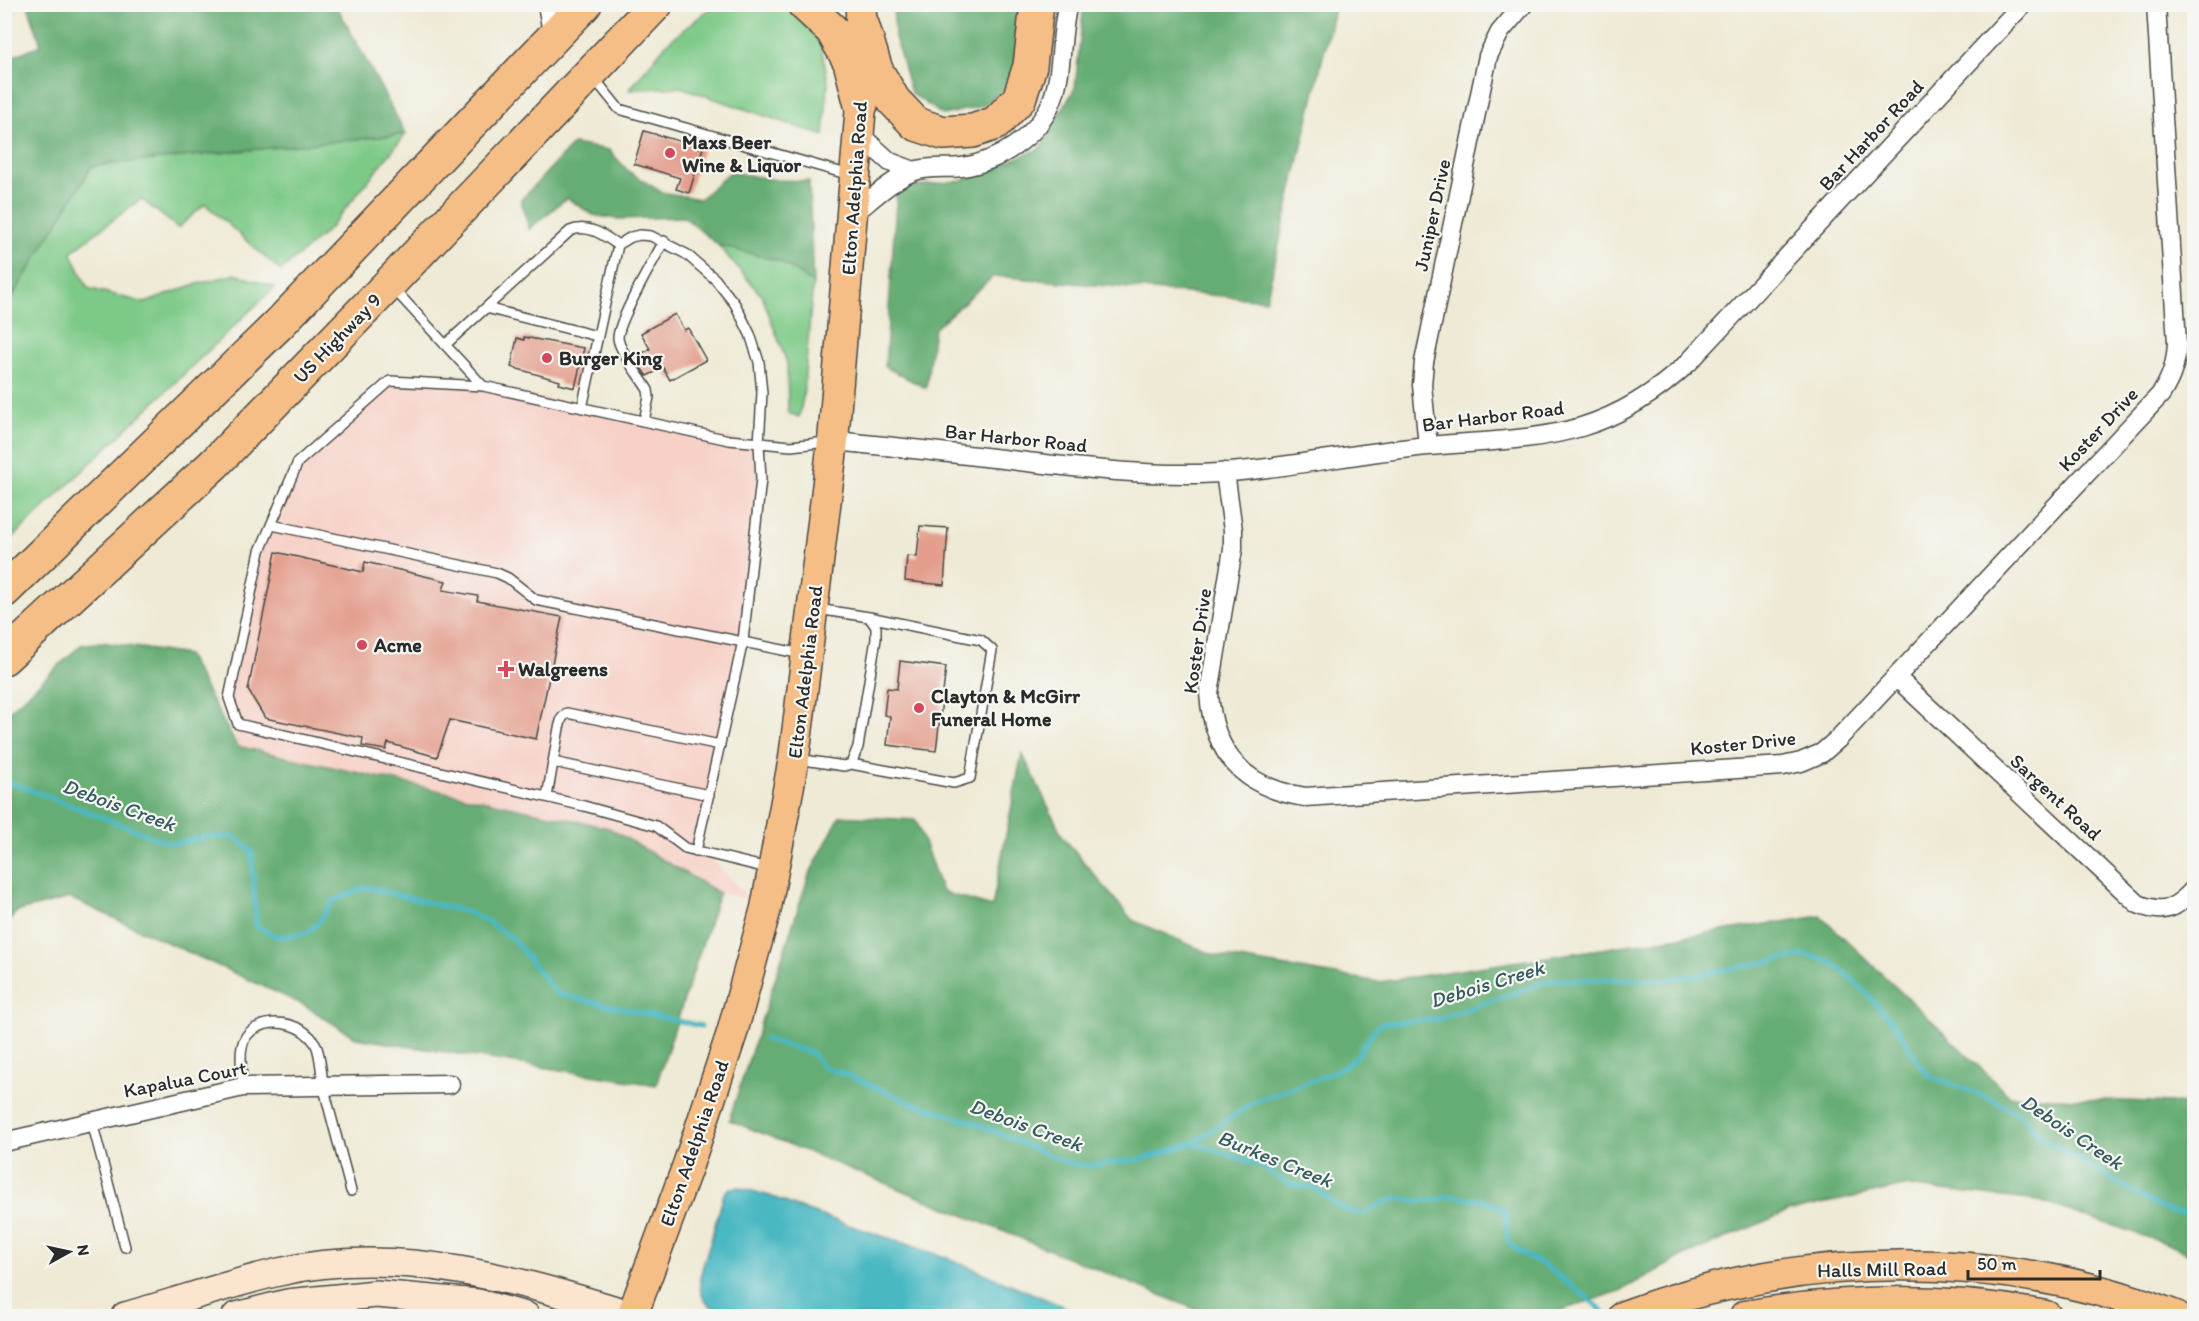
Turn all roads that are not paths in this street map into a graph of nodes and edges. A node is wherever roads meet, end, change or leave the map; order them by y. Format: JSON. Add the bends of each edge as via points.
{"nodes":[{"id":1,"x":547,"y":4,"type":"edge"},
{"id":2,"x":585,"y":4,"type":"edge"},
{"id":3,"x":804,"y":4,"type":"edge"},
{"id":4,"x":1037,"y":4,"type":"edge"},
{"id":5,"x":1068,"y":4,"type":"edge"},
{"id":6,"x":1524,"y":4,"type":"edge"},
{"id":7,"x":2023,"y":4,"type":"edge"},
{"id":8,"x":2156,"y":4,"type":"edge"},
{"id":9,"x":656,"y":5,"type":"edge"},
{"id":10,"x":861,"y":14,"type":"edge"},
{"id":11,"x":553,"y":38,"type":"junction"},
{"id":12,"x":591,"y":74,"type":"junction"},
{"id":13,"x":859,"y":119,"type":"junction"},
{"id":14,"x":914,"y":171,"type":"junction"},
{"id":15,"x":856,"y":177,"type":"junction"},
{"id":16,"x":853,"y":214,"type":"junction"},
{"id":17,"x":664,"y":241,"type":"junction"},
{"id":18,"x":618,"y":245,"type":"junction"},
{"id":19,"x":389,"y":284,"type":"junction"},
{"id":20,"x":486,"y":308,"type":"junction"},
{"id":21,"x":597,"y":336,"type":"junction"},
{"id":22,"x":445,"y":345,"type":"junction"},
{"id":23,"x":483,"y":386,"type":"junction"},
{"id":24,"x":582,"y":408,"type":"junction"},
{"id":25,"x":644,"y":421,"type":"junction"},
{"id":26,"x":833,"y":441,"type":"junction"},
{"id":27,"x":759,"y":444,"type":"junction"},
{"id":28,"x":1428,"y":446,"type":"junction"},
{"id":29,"x":1225,"y":472,"type":"junction"},
{"id":30,"x":272,"y":525,"type":"junction"},
{"id":31,"x":4,"y":591,"type":"edge"},
{"id":32,"x":813,"y":609,"type":"junction"},
{"id":33,"x":869,"y":617,"type":"junction"},
{"id":34,"x":744,"y":641,"type":"junction"},
{"id":35,"x":808,"y":655,"type":"junction"},
{"id":36,"x":4,"y":658,"type":"edge"},
{"id":37,"x":1897,"y":678,"type":"junction"},
{"id":38,"x":720,"y":745,"type":"junction"},
{"id":39,"x":794,"y":758,"type":"junction"},
{"id":40,"x":553,"y":762,"type":"junction"},
{"id":41,"x":851,"y":764,"type":"junction"},
{"id":42,"x":709,"y":795,"type":"junction"},
{"id":43,"x":547,"y":797,"type":"junction"},
{"id":44,"x":696,"y":851,"type":"junction"},
{"id":45,"x":774,"y":870,"type":"junction"},
{"id":46,"x":2194,"y":889,"type":"edge"},
{"id":47,"x":450,"y":1084,"type":"dead end"},
{"id":48,"x":324,"y":1086,"type":"junction"},
{"id":49,"x":243,"y":1088,"type":"junction"},
{"id":50,"x":92,"y":1122,"type":"junction"},
{"id":51,"x":4,"y":1142,"type":"edge"},
{"id":52,"x":351,"y":1191,"type":"dead end"},
{"id":53,"x":125,"y":1247,"type":"dead end"},
{"id":54,"x":1629,"y":1315,"type":"edge"},
{"id":55,"x":634,"y":1316,"type":"edge"},
{"id":56,"x":125,"y":1317,"type":"edge"},
{"id":57,"x":237,"y":1317,"type":"edge"},
{"id":58,"x":525,"y":1317,"type":"edge"},
{"id":59,"x":1745,"y":1317,"type":"edge"},
{"id":60,"x":2046,"y":1317,"type":"edge"},
{"id":61,"x":2176,"y":1317,"type":"edge"}],
"edges":[{"from":1,"to":11,"type":"street"},
{"from":2,"to":11,"type":"highway"},
{"from":3,"to":13,"type":"highway","via":[[832,30],[850,62]]},
{"from":4,"to":10,"type":"highway","via":[[1030,66],[1019,99],[996,123],[973,131],[943,133],[916,124],[894,101],[876,70]]},
{"from":5,"to":14,"type":"street","via":[[1057,87],[1036,127],[1012,148],[990,159],[964,167]]},
{"from":6,"to":28,"type":"street","name":"Juniper Drive","via":[[1500,32],[1488,56],[1424,362],[1422,385]]},
{"from":7,"to":28,"type":"street","name":"Bar Harbor Road","via":[[1689,362],[1652,393],[1608,418],[1563,433]]},
{"from":8,"to":37,"type":"street","name":"Koster Drive","via":[[2177,343],[2175,367],[2161,394]]},
{"from":9,"to":12,"type":"highway","name":"US Highway 9"},
{"from":10,"to":13,"type":"main road","name":"Elton Adelphia Road"},
{"from":11,"to":31,"type":"highway","via":[[271,332]]},
{"from":12,"to":15,"type":"lane","via":[[620,109]]},
{"from":12,"to":19,"type":"highway","name":"US Highway 9"},
{"from":13,"to":14,"type":"street","via":[[890,162]]},
{"from":13,"to":15,"type":"main road","name":"Elton Adelphia Road"},
{"from":14,"to":16,"type":"street"},
{"from":15,"to":16,"type":"main road","name":"Elton Adelphia Road"},
{"from":16,"to":26,"type":"main road","name":"Elton Adelphia Road"},
{"from":17,"to":18,"type":"lane","via":[[640,235]]},
{"from":17,"to":25,"type":"lane","via":[[618,337],[648,390]]},
{"from":17,"to":27,"type":"lane","via":[[715,279],[735,304],[750,334],[759,362],[762,393]]},
{"from":18,"to":20,"type":"lane","via":[[591,230],[576,228]]},
{"from":18,"to":21,"type":"lane"},
{"from":19,"to":22,"type":"lane"},
{"from":19,"to":36,"type":"highway","name":"US Highway 9","via":[[214,464]]},
{"from":20,"to":21,"type":"lane"},
{"from":20,"to":22,"type":"lane"},
{"from":21,"to":24,"type":"lane"},
{"from":22,"to":23,"type":"lane"},
{"from":23,"to":24,"type":"lane"},
{"from":23,"to":30,"type":"lane","via":[[390,381],[298,462]]},
{"from":24,"to":25,"type":"lane"},
{"from":25,"to":27,"type":"lane"},
{"from":26,"to":27,"type":"lane","via":[[791,446]]},
{"from":26,"to":29,"type":"street","name":"Bar Harbor Road","via":[[1132,473]]},
{"from":26,"to":32,"type":"main road","name":"Elton Adelphia Road"},
{"from":27,"to":34,"type":"lane","via":[[761,479]]},
{"from":28,"to":29,"type":"street","name":"Bar Harbor Road"},
{"from":29,"to":37,"type":"street","name":"Koster Drive","via":[[1233,549],[1209,693],[1211,714],[1224,750],[1236,765],[1255,781],[1285,794],[1305,797],[1783,766],[1821,753]]},
{"from":30,"to":34,"type":"lane","via":[[497,573],[536,600]]},
{"from":30,"to":43,"type":"lane","via":[[260,551],[229,698],[238,724]]},
{"from":32,"to":33,"type":"lane"},
{"from":32,"to":35,"type":"main road","name":"Elton Adelphia Road"},
{"from":33,"to":41,"type":"lane","via":[[876,627],[876,639],[858,747]]},
{"from":33,"to":41,"type":"lane","via":[[981,640],[992,650],[970,778],[954,783]]},
{"from":34,"to":35,"type":"lane"},
{"from":34,"to":38,"type":"lane"},
{"from":35,"to":39,"type":"main road","name":"Elton Adelphia Road"},
{"from":37,"to":46,"type":"street","name":"Sargent Road","via":[[2138,904],[2164,910],[2182,902]]},
{"from":38,"to":40,"type":"lane","via":[[567,713],[559,728]]},
{"from":38,"to":42,"type":"lane"},
{"from":39,"to":41,"type":"lane"},
{"from":39,"to":45,"type":"main road","name":"Elton Adelphia Road"},
{"from":40,"to":42,"type":"lane"},
{"from":40,"to":43,"type":"lane"},
{"from":42,"to":44,"type":"lane"},
{"from":43,"to":44,"type":"lane","via":[[656,825]]},
{"from":44,"to":45,"type":"lane"},
{"from":45,"to":55,"type":"main road","name":"Elton Adelphia Road","via":[[732,1032]]},
{"from":47,"to":48,"type":"street","name":"Kapalua Court"},
{"from":48,"to":49,"type":"street","name":"Kapalua Court"},
{"from":48,"to":49,"type":"lane","via":[[316,1045],[304,1030],[284,1023],[258,1026],[245,1034],[241,1043]]},
{"from":48,"to":52,"type":"lane"},
{"from":49,"to":50,"type":"street","name":"Kapalua Court"},
{"from":50,"to":51,"type":"street","name":"Kapalua Court"},
{"from":50,"to":53,"type":"lane"},
{"from":54,"to":61,"type":"main road","name":"Halls Mill Road","via":[[1676,1299],[1770,1277],[1838,1267],[1902,1265],[1952,1267],[2050,1280],[2110,1294]]},
{"from":55,"to":56,"type":"main road","via":[[506,1278],[416,1264],[373,1262],[279,1272]]},
{"from":57,"to":58,"type":"main road","via":[[287,1303],[376,1294],[478,1304]]},
{"from":59,"to":60,"type":"main road","name":"Halls Mill Road","via":[[1809,1306],[1878,1301],[1952,1304]]}]}
